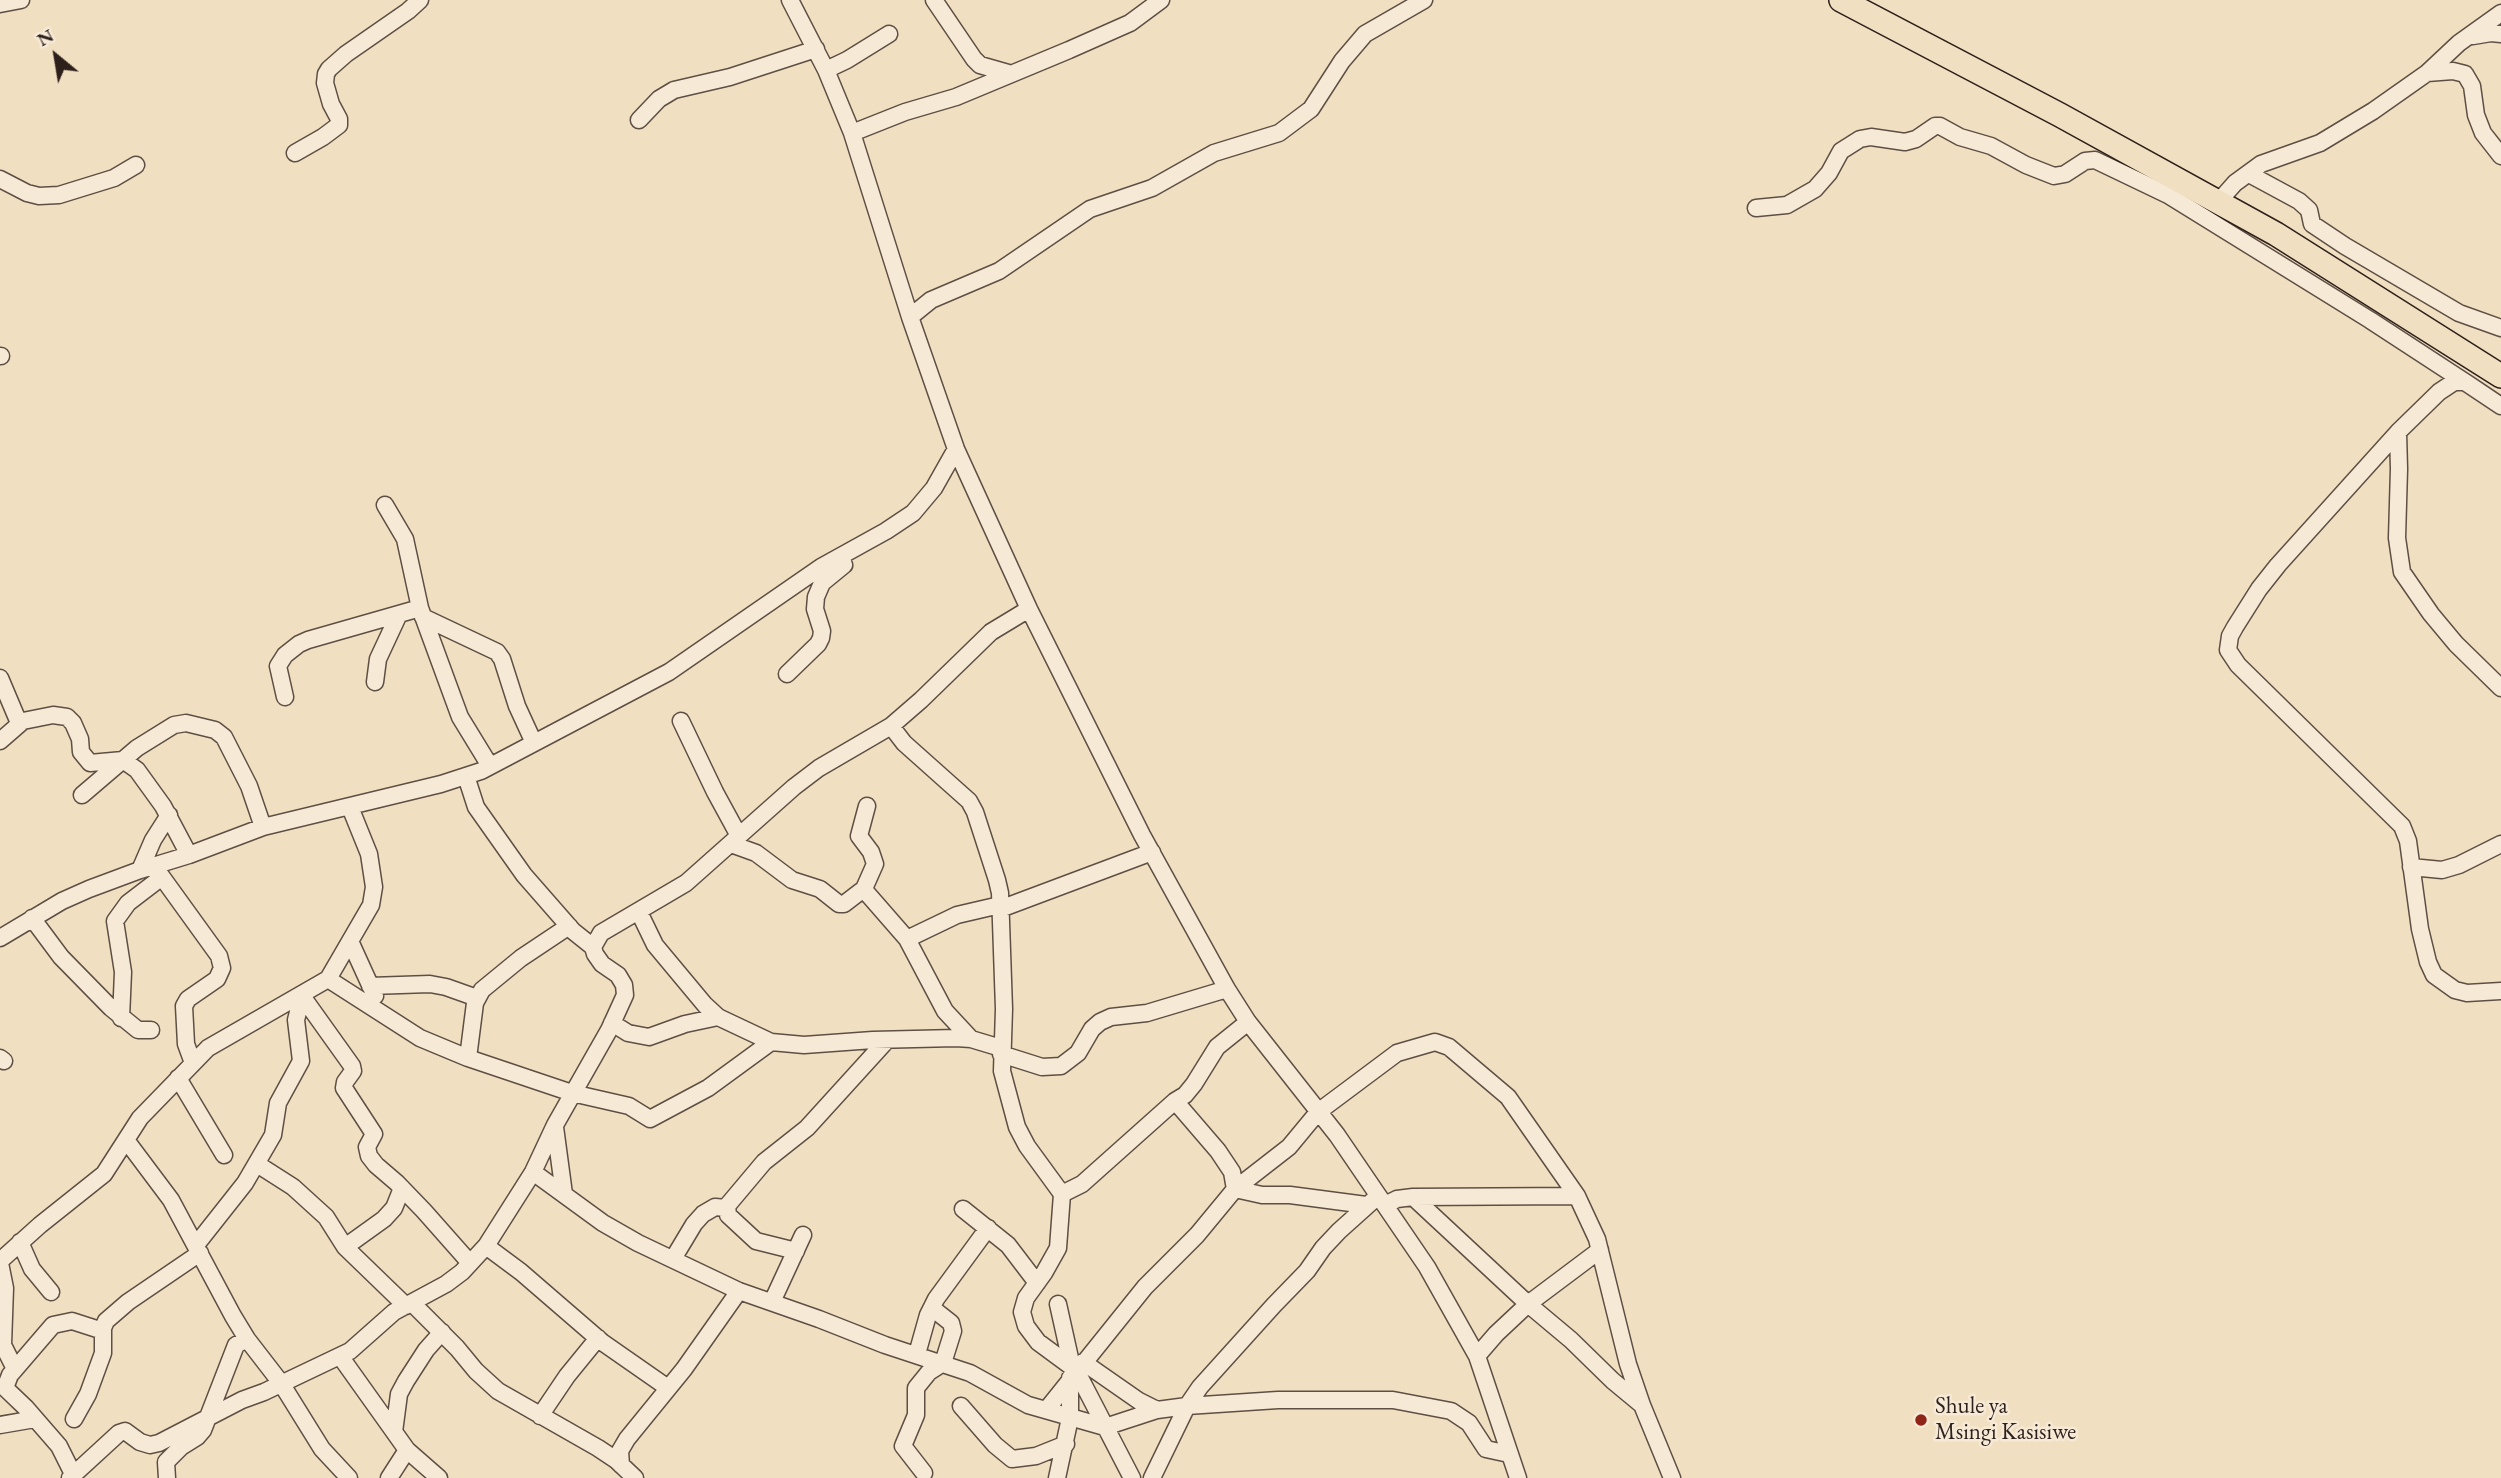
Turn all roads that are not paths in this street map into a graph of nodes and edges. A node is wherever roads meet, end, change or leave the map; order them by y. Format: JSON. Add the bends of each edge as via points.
{"nodes":[{"id":1,"x":21,"y":0,"type":"edge"},
{"id":2,"x":419,"y":0,"type":"edge"},
{"id":3,"x":790,"y":0,"type":"edge"},
{"id":4,"x":934,"y":0,"type":"edge"},
{"id":5,"x":1161,"y":0,"type":"edge"},
{"id":6,"x":1424,"y":0,"type":"edge"},
{"id":7,"x":1841,"y":0,"type":"edge"},
{"id":8,"x":0,"y":4,"type":"edge"},
{"id":9,"x":2501,"y":13,"type":"edge"},
{"id":10,"x":889,"y":34,"type":"dead end"},
{"id":11,"x":2501,"y":34,"type":"edge"},
{"id":12,"x":2467,"y":37,"type":"junction"},
{"id":13,"x":816,"y":49,"type":"junction"},
{"id":14,"x":826,"y":69,"type":"junction"},
{"id":15,"x":1008,"y":73,"type":"junction"},
{"id":16,"x":2427,"y":73,"type":"junction"},
{"id":17,"x":639,"y":120,"type":"dead end"},
{"id":18,"x":852,"y":133,"type":"junction"},
{"id":19,"x":295,"y":153,"type":"dead end"},
{"id":20,"x":2501,"y":156,"type":"edge"},
{"id":21,"x":136,"y":165,"type":"dead end"},
{"id":22,"x":2249,"y":174,"type":"junction"},
{"id":23,"x":0,"y":179,"type":"edge"},
{"id":24,"x":0,"y":186,"type":"edge"},
{"id":25,"x":0,"y":194,"type":"edge"},
{"id":26,"x":2219,"y":201,"type":"junction"},
{"id":27,"x":1756,"y":208,"type":"dead end"},
{"id":28,"x":910,"y":317,"type":"junction"},
{"id":29,"x":2501,"y":328,"type":"edge"},
{"id":30,"x":2501,"y":376,"type":"edge"},
{"id":31,"x":2465,"y":382,"type":"junction"},
{"id":32,"x":2501,"y":406,"type":"edge"},
{"id":33,"x":2398,"y":432,"type":"junction"},
{"id":34,"x":956,"y":449,"type":"junction"},
{"id":35,"x":385,"y":505,"type":"dead end"},
{"id":36,"x":841,"y":556,"type":"junction"},
{"id":37,"x":1028,"y":609,"type":"junction"},
{"id":38,"x":421,"y":612,"type":"junction"},
{"id":39,"x":399,"y":614,"type":"junction"},
{"id":40,"x":787,"y":674,"type":"dead end"},
{"id":41,"x":0,"y":678,"type":"edge"},
{"id":42,"x":375,"y":682,"type":"dead end"},
{"id":43,"x":2501,"y":688,"type":"edge"},
{"id":44,"x":285,"y":697,"type":"dead end"},
{"id":45,"x":681,"y":721,"type":"dead end"},
{"id":46,"x":19,"y":723,"type":"junction"},
{"id":47,"x":891,"y":726,"type":"junction"},
{"id":48,"x":0,"y":741,"type":"edge"},
{"id":49,"x":534,"y":743,"type":"junction"},
{"id":50,"x":123,"y":760,"type":"junction"},
{"id":51,"x":490,"y":766,"type":"junction"},
{"id":52,"x":466,"y":776,"type":"junction"},
{"id":53,"x":82,"y":795,"type":"dead end"},
{"id":54,"x":867,"y":806,"type":"dead end"},
{"id":55,"x":350,"y":807,"type":"junction"},
{"id":56,"x":169,"y":816,"type":"junction"},
{"id":57,"x":263,"y":827,"type":"junction"},
{"id":58,"x":735,"y":840,"type":"junction"},
{"id":59,"x":2501,"y":844,"type":"edge"},
{"id":60,"x":1152,"y":852,"type":"junction"},
{"id":61,"x":189,"y":855,"type":"junction"},
{"id":62,"x":2411,"y":867,"type":"junction"},
{"id":63,"x":152,"y":871,"type":"junction"},
{"id":64,"x":863,"y":891,"type":"junction"},
{"id":65,"x":1000,"y":907,"type":"junction"},
{"id":66,"x":639,"y":912,"type":"junction"},
{"id":67,"x":32,"y":918,"type":"junction"},
{"id":68,"x":7,"y":925,"type":"edge"},
{"id":69,"x":569,"y":926,"type":"junction"},
{"id":70,"x":0,"y":938,"type":"edge"},
{"id":71,"x":906,"y":939,"type":"junction"},
{"id":72,"x":350,"y":941,"type":"junction"},
{"id":73,"x":593,"y":947,"type":"junction"},
{"id":74,"x":328,"y":979,"type":"junction"},
{"id":75,"x":370,"y":986,"type":"junction"},
{"id":76,"x":1227,"y":989,"type":"junction"},
{"id":77,"x":2501,"y":991,"type":"edge"},
{"id":78,"x":302,"y":996,"type":"junction"},
{"id":79,"x":477,"y":998,"type":"junction"},
{"id":80,"x":384,"y":1014,"type":"junction"},
{"id":81,"x":718,"y":1017,"type":"junction"},
{"id":82,"x":121,"y":1018,"type":"junction"},
{"id":83,"x":1248,"y":1022,"type":"junction"},
{"id":84,"x":612,"y":1023,"type":"junction"},
{"id":85,"x":151,"y":1030,"type":"dead end"},
{"id":86,"x":971,"y":1039,"type":"junction"},
{"id":87,"x":887,"y":1040,"type":"junction"},
{"id":88,"x":771,"y":1042,"type":"junction"},
{"id":89,"x":1001,"y":1051,"type":"junction"},
{"id":90,"x":468,"y":1058,"type":"junction"},
{"id":91,"x":193,"y":1063,"type":"junction"},
{"id":92,"x":178,"y":1078,"type":"junction"},
{"id":93,"x":572,"y":1093,"type":"junction"},
{"id":94,"x":1175,"y":1101,"type":"junction"},
{"id":95,"x":1318,"y":1112,"type":"junction"},
{"id":96,"x":555,"y":1125,"type":"junction"},
{"id":97,"x":126,"y":1140,"type":"junction"},
{"id":98,"x":223,"y":1155,"type":"dead end"},
{"id":99,"x":257,"y":1164,"type":"junction"},
{"id":100,"x":533,"y":1172,"type":"junction"},
{"id":101,"x":402,"y":1188,"type":"junction"},
{"id":102,"x":1235,"y":1189,"type":"junction"},
{"id":103,"x":564,"y":1194,"type":"junction"},
{"id":104,"x":1062,"y":1194,"type":"junction"},
{"id":105,"x":1577,"y":1196,"type":"junction"},
{"id":106,"x":1413,"y":1197,"type":"junction"},
{"id":107,"x":1376,"y":1202,"type":"junction"},
{"id":108,"x":726,"y":1208,"type":"junction"},
{"id":109,"x":963,"y":1209,"type":"dead end"},
{"id":110,"x":988,"y":1228,"type":"junction"},
{"id":111,"x":803,"y":1235,"type":"dead end"},
{"id":112,"x":20,"y":1242,"type":"junction"},
{"id":113,"x":486,"y":1245,"type":"junction"},
{"id":114,"x":345,"y":1247,"type":"junction"},
{"id":115,"x":198,"y":1249,"type":"junction"},
{"id":116,"x":1600,"y":1250,"type":"junction"},
{"id":117,"x":796,"y":1251,"type":"junction"},
{"id":118,"x":673,"y":1259,"type":"junction"},
{"id":119,"x":0,"y":1262,"type":"edge"},
{"id":120,"x":470,"y":1264,"type":"junction"},
{"id":121,"x":1037,"y":1283,"type":"junction"},
{"id":122,"x":739,"y":1291,"type":"junction"},
{"id":123,"x":51,"y":1292,"type":"dead end"},
{"id":124,"x":772,"y":1302,"type":"junction"},
{"id":125,"x":409,"y":1304,"type":"junction"},
{"id":126,"x":1058,"y":1304,"type":"dead end"},
{"id":127,"x":1528,"y":1304,"type":"junction"},
{"id":128,"x":932,"y":1308,"type":"junction"},
{"id":129,"x":103,"y":1331,"type":"junction"},
{"id":130,"x":442,"y":1332,"type":"junction"},
{"id":131,"x":598,"y":1338,"type":"junction"},
{"id":132,"x":247,"y":1339,"type":"junction"},
{"id":133,"x":917,"y":1354,"type":"junction"},
{"id":134,"x":340,"y":1356,"type":"junction"},
{"id":135,"x":1477,"y":1356,"type":"junction"},
{"id":136,"x":943,"y":1363,"type":"junction"},
{"id":137,"x":15,"y":1369,"type":"junction"},
{"id":138,"x":1075,"y":1369,"type":"junction"},
{"id":139,"x":281,"y":1383,"type":"junction"},
{"id":140,"x":668,"y":1388,"type":"junction"},
{"id":141,"x":961,"y":1405,"type":"dead end"},
{"id":142,"x":1642,"y":1405,"type":"junction"},
{"id":143,"x":1187,"y":1406,"type":"junction"},
{"id":144,"x":1047,"y":1409,"type":"junction"},
{"id":145,"x":1157,"y":1410,"type":"junction"},
{"id":146,"x":540,"y":1416,"type":"junction"},
{"id":147,"x":209,"y":1418,"type":"junction"},
{"id":148,"x":1070,"y":1418,"type":"junction"},
{"id":149,"x":35,"y":1419,"type":"junction"},
{"id":150,"x":74,"y":1419,"type":"dead end"},
{"id":151,"x":0,"y":1425,"type":"edge"},
{"id":152,"x":1105,"y":1427,"type":"junction"},
{"id":153,"x":394,"y":1432,"type":"junction"},
{"id":154,"x":1066,"y":1444,"type":"junction"},
{"id":155,"x":407,"y":1450,"type":"junction"},
{"id":156,"x":1509,"y":1454,"type":"junction"},
{"id":157,"x":621,"y":1465,"type":"junction"},
{"id":158,"x":924,"y":1472,"type":"dead end"},
{"id":159,"x":394,"y":1474,"type":"edge"},
{"id":160,"x":71,"y":1476,"type":"edge"},
{"id":161,"x":167,"y":1478,"type":"edge"},
{"id":162,"x":349,"y":1478,"type":"edge"},
{"id":163,"x":439,"y":1478,"type":"edge"},
{"id":164,"x":635,"y":1478,"type":"edge"},
{"id":165,"x":1057,"y":1478,"type":"edge"},
{"id":166,"x":1132,"y":1478,"type":"edge"},
{"id":167,"x":1152,"y":1478,"type":"edge"},
{"id":168,"x":1518,"y":1478,"type":"edge"},
{"id":169,"x":1672,"y":1478,"type":"edge"}],
"edges":[{"from":1,"to":8,"type":"street"},
{"from":2,"to":19,"type":"street","via":[[329,69],[325,83],[339,125]]},
{"from":3,"to":13,"type":"street"},
{"from":4,"to":15,"type":"street","via":[[974,59]]},
{"from":5,"to":15,"type":"street","via":[[1130,23]]},
{"from":6,"to":28,"type":"street","via":[[1365,34],[1311,109],[1279,133],[1214,153],[1152,188],[1090,209],[999,271],[938,297]]},
{"from":7,"to":26,"type":"highway"},
{"from":9,"to":12,"type":"street"},
{"from":10,"to":14,"type":"street"},
{"from":11,"to":12,"type":"street"},
{"from":12,"to":16,"type":"street"},
{"from":13,"to":14,"type":"street"},
{"from":13,"to":17,"type":"street","via":[[674,90]]},
{"from":14,"to":18,"type":"street"},
{"from":15,"to":18,"type":"street","via":[[956,97]]},
{"from":16,"to":20,"type":"street","via":[[2465,75],[2472,86],[2480,125]]},
{"from":16,"to":22,"type":"street","via":[[2337,135],[2261,164]]},
{"from":18,"to":28,"type":"street"},
{"from":21,"to":23,"type":"street","via":[[59,195],[27,193]]},
{"from":22,"to":26,"type":"street"},
{"from":22,"to":29,"type":"street","via":[[2299,201],[2309,210],[2312,224],[2345,246],[2459,313]]},
{"from":24,"to":25,"type":"street"},
{"from":26,"to":30,"type":"highway"},
{"from":27,"to":31,"type":"street","via":[[1787,205],[1815,189],[1841,151],[1860,139],[1905,142],[1935,126],[2054,176],[2095,160],[2168,195]]},
{"from":28,"to":34,"type":"street"},
{"from":31,"to":32,"type":"street"},
{"from":31,"to":33,"type":"street","via":[[2454,382],[2439,391]]},
{"from":33,"to":43,"type":"street","via":[[2397,538],[2402,572],[2440,624]]},
{"from":33,"to":62,"type":"street","via":[[2259,589],[2235,626],[2228,650],[2402,826]]},
{"from":34,"to":36,"type":"street","via":[[913,513]]},
{"from":34,"to":37,"type":"street"},
{"from":35,"to":38,"type":"street","via":[[403,534]]},
{"from":36,"to":40,"type":"street","via":[[844,565],[822,583],[816,597],[814,609],[822,631],[818,644]]},
{"from":36,"to":49,"type":"street","via":[[669,672]]},
{"from":37,"to":47,"type":"street","via":[[991,632]]},
{"from":37,"to":60,"type":"street"},
{"from":38,"to":39,"type":"street"},
{"from":38,"to":49,"type":"street","via":[[497,652]]},
{"from":38,"to":51,"type":"street","via":[[460,717]]},
{"from":39,"to":42,"type":"street","via":[[378,659]]},
{"from":39,"to":44,"type":"street","via":[[299,644],[278,666]]},
{"from":41,"to":46,"type":"street"},
{"from":45,"to":58,"type":"street"},
{"from":46,"to":48,"type":"street"},
{"from":46,"to":50,"type":"street","via":[[63,715],[73,723],[81,752],[90,763]]},
{"from":47,"to":58,"type":"street","via":[[819,768]]},
{"from":47,"to":65,"type":"street","via":[[973,806],[997,880]]},
{"from":49,"to":51,"type":"street"},
{"from":50,"to":53,"type":"street"},
{"from":50,"to":56,"type":"street","via":[[146,780]]},
{"from":50,"to":57,"type":"street","via":[[177,723],[218,731],[249,786]]},
{"from":51,"to":52,"type":"street"},
{"from":52,"to":55,"type":"street"},
{"from":52,"to":69,"type":"street","via":[[476,807],[524,875]]},
{"from":54,"to":64,"type":"street","via":[[859,836],[875,864]]},
{"from":55,"to":57,"type":"street"},
{"from":55,"to":72,"type":"street","via":[[369,854],[374,887],[371,905]]},
{"from":56,"to":61,"type":"street"},
{"from":56,"to":63,"type":"street","via":[[153,840]]},
{"from":57,"to":61,"type":"street"},
{"from":58,"to":64,"type":"street","via":[[792,880],[821,889],[839,904]]},
{"from":58,"to":66,"type":"street","via":[[686,883]]},
{"from":59,"to":62,"type":"street","via":[[2441,870]]},
{"from":60,"to":65,"type":"street"},
{"from":60,"to":76,"type":"street"},
{"from":61,"to":63,"type":"street"},
{"from":62,"to":77,"type":"street","via":[[2420,929],[2434,975],[2467,993]]},
{"from":63,"to":67,"type":"street","via":[[89,888]]},
{"from":63,"to":82,"type":"street","via":[[115,921],[122,972]]},
{"from":63,"to":91,"type":"street","via":[[219,956],[222,968],[217,979],[184,1006],[186,1044]]},
{"from":64,"to":71,"type":"street"},
{"from":65,"to":71,"type":"street","via":[[957,915]]},
{"from":65,"to":89,"type":"street"},
{"from":66,"to":73,"type":"street","via":[[601,933]]},
{"from":66,"to":81,"type":"street","via":[[655,944]]},
{"from":67,"to":68,"type":"street"},
{"from":67,"to":82,"type":"street","via":[[61,957]]},
{"from":68,"to":70,"type":"street"},
{"from":69,"to":73,"type":"street"},
{"from":69,"to":79,"type":"street","via":[[521,958]]},
{"from":71,"to":86,"type":"street","via":[[945,1011]]},
{"from":72,"to":74,"type":"street"},
{"from":72,"to":75,"type":"street"},
{"from":73,"to":84,"type":"street","via":[[625,990]]},
{"from":74,"to":78,"type":"street"},
{"from":74,"to":80,"type":"street"},
{"from":75,"to":79,"type":"street","via":[[430,984]]},
{"from":75,"to":80,"type":"street"},
{"from":76,"to":83,"type":"street"},
{"from":76,"to":89,"type":"street","via":[[1100,1022],[1078,1053],[1061,1066],[1042,1066]]},
{"from":78,"to":91,"type":"street","via":[[225,1037]]},
{"from":78,"to":99,"type":"street","via":[[296,1020],[301,1061],[278,1103],[273,1135]]},
{"from":78,"to":101,"type":"street","via":[[352,1066],[344,1088],[374,1136],[367,1147],[369,1156]]},
{"from":79,"to":90,"type":"street"},
{"from":80,"to":90,"type":"street","via":[[420,1038]]},
{"from":81,"to":84,"type":"street","via":[[649,1037],[628,1033]]},
{"from":81,"to":88,"type":"street"},
{"from":82,"to":85,"type":"street","via":[[138,1030]]},
{"from":83,"to":94,"type":"street","via":[[1217,1047],[1194,1084]]},
{"from":83,"to":95,"type":"street"},
{"from":84,"to":93,"type":"street"},
{"from":86,"to":87,"type":"street"},
{"from":86,"to":89,"type":"street"},
{"from":87,"to":88,"type":"street","via":[[804,1045]]},
{"from":87,"to":108,"type":"street","via":[[807,1128],[764,1162]]},
{"from":88,"to":93,"type":"street","via":[[708,1088],[652,1119],[625,1104]]},
{"from":89,"to":104,"type":"street","via":[[1017,1127]]},
{"from":90,"to":93,"type":"street"},
{"from":91,"to":92,"type":"street"},
{"from":92,"to":97,"type":"street"},
{"from":92,"to":98,"type":"street"},
{"from":93,"to":96,"type":"street"},
{"from":94,"to":102,"type":"street","via":[[1218,1151],[1232,1172]]},
{"from":94,"to":104,"type":"street","via":[[1082,1184]]},
{"from":95,"to":102,"type":"street","via":[[1289,1147]]},
{"from":95,"to":105,"type":"street","via":[[1402,1050],[1442,1044],[1508,1097]]},
{"from":95,"to":107,"type":"street","via":[[1337,1135]]},
{"from":96,"to":100,"type":"street"},
{"from":96,"to":103,"type":"street"},
{"from":97,"to":112,"type":"street","via":[[104,1174]]},
{"from":97,"to":115,"type":"street","via":[[171,1200]]},
{"from":99,"to":114,"type":"street","via":[[293,1187],[326,1217]]},
{"from":99,"to":115,"type":"street"},
{"from":100,"to":103,"type":"street"},
{"from":100,"to":113,"type":"street"},
{"from":101,"to":114,"type":"street","via":[[384,1219]]},
{"from":101,"to":120,"type":"street"},
{"from":102,"to":107,"type":"street"},
{"from":102,"to":138,"type":"street"},
{"from":103,"to":118,"type":"street","via":[[603,1223]]},
{"from":104,"to":121,"type":"street","via":[[1058,1248]]},
{"from":105,"to":106,"type":"street"},
{"from":105,"to":116,"type":"street"},
{"from":106,"to":107,"type":"street"},
{"from":106,"to":127,"type":"street"},
{"from":107,"to":135,"type":"street","via":[[1427,1267]]},
{"from":107,"to":143,"type":"street","via":[[1323,1248],[1307,1272]]},
{"from":108,"to":117,"type":"street","via":[[756,1241]]},
{"from":108,"to":118,"type":"street","via":[[715,1207],[704,1214]]},
{"from":109,"to":110,"type":"street"},
{"from":110,"to":121,"type":"street","via":[[1008,1245]]},
{"from":110,"to":128,"type":"street"},
{"from":111,"to":117,"type":"street"},
{"from":112,"to":119,"type":"street"},
{"from":112,"to":123,"type":"street","via":[[32,1269]]},
{"from":113,"to":120,"type":"street"},
{"from":113,"to":131,"type":"street"},
{"from":114,"to":125,"type":"street"},
{"from":115,"to":129,"type":"street","via":[[116,1311]]},
{"from":115,"to":132,"type":"street"},
{"from":116,"to":127,"type":"street"},
{"from":116,"to":142,"type":"street"},
{"from":117,"to":124,"type":"street"},
{"from":118,"to":122,"type":"street"},
{"from":119,"to":137,"type":"street","via":[[5,1288],[3,1345]]},
{"from":120,"to":125,"type":"street","via":[[446,1284]]},
{"from":121,"to":138,"type":"street","via":[[1023,1304],[1026,1326],[1038,1342]]},
{"from":122,"to":124,"type":"street"},
{"from":122,"to":140,"type":"street"},
{"from":124,"to":133,"type":"street"},
{"from":125,"to":130,"type":"street"},
{"from":125,"to":134,"type":"street"},
{"from":126,"to":138,"type":"street"},
{"from":127,"to":135,"type":"street"},
{"from":127,"to":142,"type":"street"},
{"from":128,"to":133,"type":"street"},
{"from":128,"to":136,"type":"street","via":[[952,1327]]},
{"from":129,"to":137,"type":"street","via":[[72,1321],[54,1325]]},
{"from":129,"to":150,"type":"street","via":[[103,1353]]},
{"from":130,"to":146,"type":"street","via":[[485,1380]]},
{"from":130,"to":153,"type":"street","via":[[405,1381]]},
{"from":131,"to":140,"type":"street"},
{"from":131,"to":146,"type":"street"},
{"from":132,"to":139,"type":"street"},
{"from":132,"to":147,"type":"street","via":[[236,1345]]},
{"from":133,"to":136,"type":"street"},
{"from":134,"to":139,"type":"street"},
{"from":134,"to":153,"type":"street"},
{"from":135,"to":156,"type":"street"},
{"from":136,"to":144,"type":"street","via":[[1028,1405]]},
{"from":136,"to":158,"type":"street","via":[[916,1388],[916,1415],[904,1440],[904,1450]]},
{"from":137,"to":149,"type":"street","via":[[5,1389]]},
{"from":138,"to":144,"type":"street"},
{"from":138,"to":145,"type":"street"},
{"from":138,"to":148,"type":"street"},
{"from":138,"to":152,"type":"street"},
{"from":139,"to":147,"type":"street"},
{"from":139,"to":162,"type":"street","via":[[322,1448]]},
{"from":140,"to":157,"type":"street","via":[[627,1439],[620,1451]]},
{"from":141,"to":154,"type":"street","via":[[1012,1459],[1036,1456]]},
{"from":142,"to":169,"type":"street"},
{"from":143,"to":145,"type":"street"},
{"from":143,"to":156,"type":"street","via":[[1318,1398],[1393,1400],[1451,1411],[1469,1423],[1486,1449]]},
{"from":143,"to":167,"type":"street"},
{"from":144,"to":148,"type":"street"},
{"from":145,"to":152,"type":"street"},
{"from":146,"to":157,"type":"street"},
{"from":147,"to":160,"type":"street","via":[[150,1445],[125,1431],[119,1433]]},
{"from":147,"to":161,"type":"street","via":[[197,1437],[166,1462]]},
{"from":148,"to":152,"type":"street"},
{"from":148,"to":154,"type":"street"},
{"from":149,"to":151,"type":"street"},
{"from":149,"to":160,"type":"street","via":[[63,1452]]},
{"from":152,"to":166,"type":"street"},
{"from":153,"to":155,"type":"street"},
{"from":154,"to":165,"type":"street"},
{"from":155,"to":159,"type":"street"},
{"from":155,"to":163,"type":"street"},
{"from":156,"to":168,"type":"street"},
{"from":157,"to":164,"type":"street"}]}
